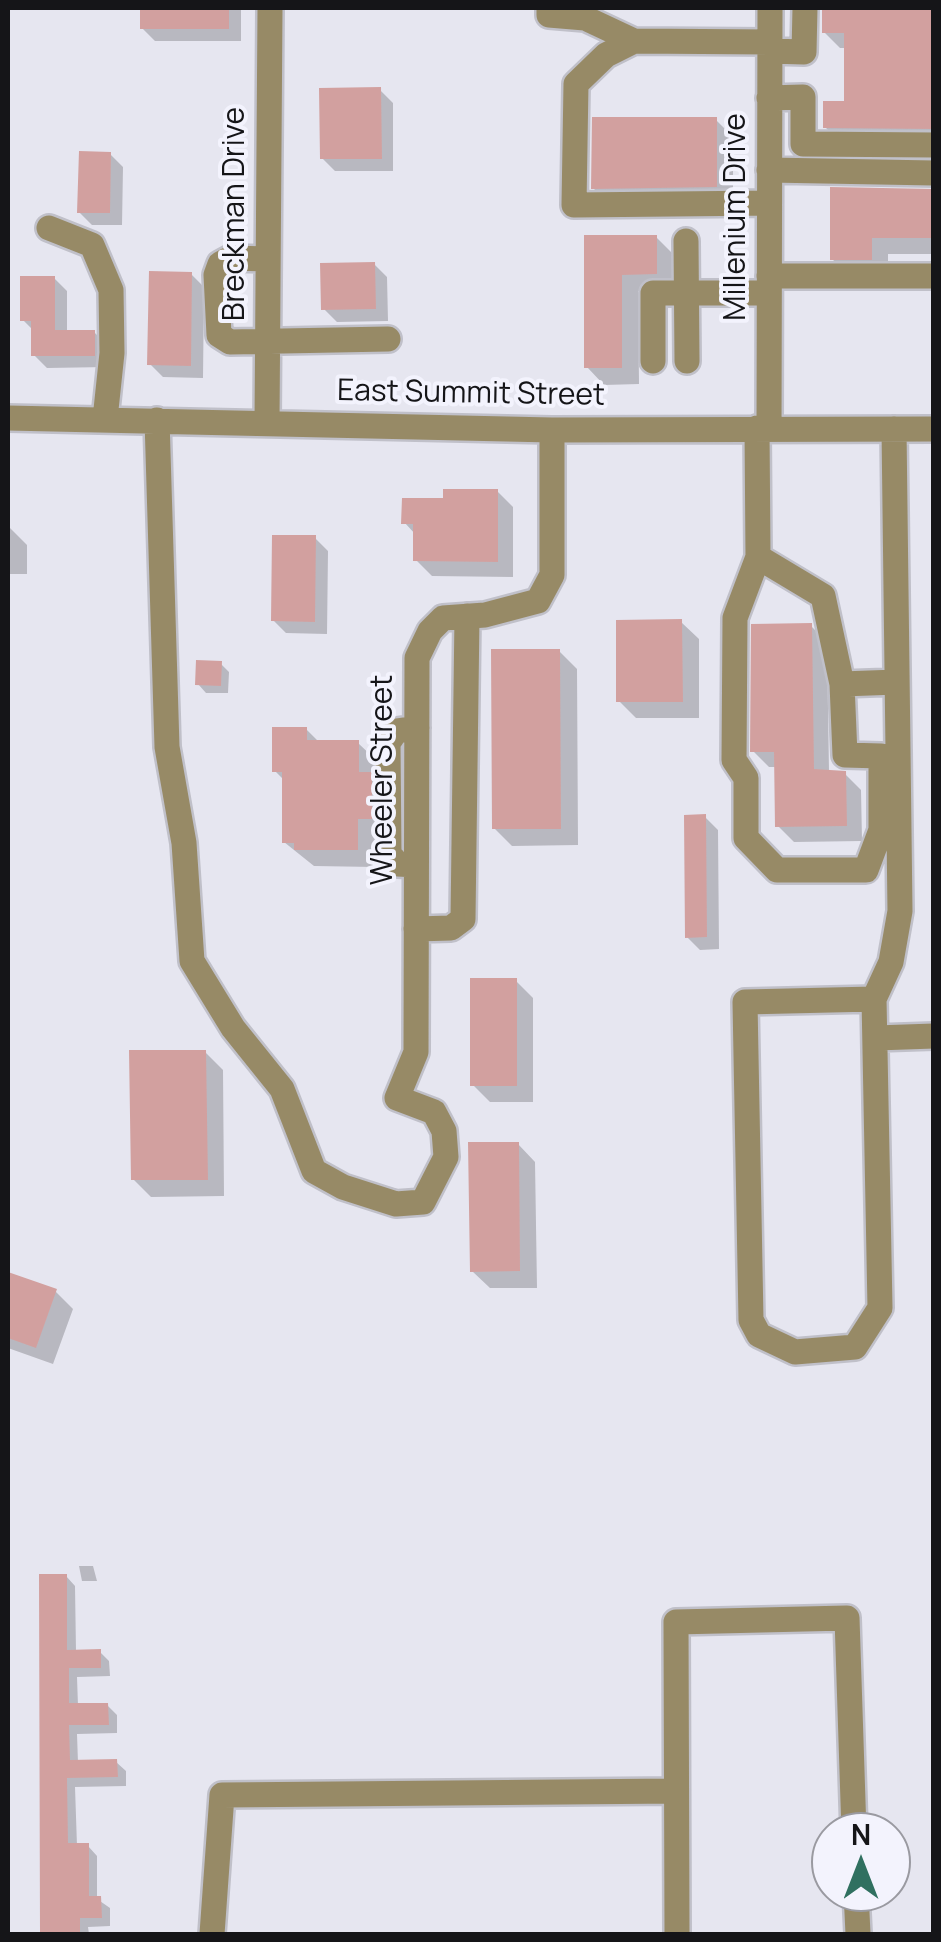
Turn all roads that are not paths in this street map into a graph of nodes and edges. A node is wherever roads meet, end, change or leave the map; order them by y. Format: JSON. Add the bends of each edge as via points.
{"nodes":[{"id":1,"x":270,"y":8,"type":"edge"},
{"id":2,"x":549,"y":8,"type":"edge"},
{"id":3,"x":770,"y":8,"type":"edge"},
{"id":4,"x":806,"y":8,"type":"edge"},
{"id":5,"x":634,"y":41,"type":"junction"},
{"id":6,"x":770,"y":46,"type":"junction"},
{"id":7,"x":804,"y":52,"type":"junction"},
{"id":8,"x":803,"y":97,"type":"junction"},
{"id":9,"x":770,"y":98,"type":"junction"},
{"id":10,"x":934,"y":145,"type":"edge"},
{"id":11,"x":769,"y":170,"type":"junction"},
{"id":12,"x":934,"y":172,"type":"edge"},
{"id":13,"x":769,"y":203,"type":"junction"},
{"id":14,"x":50,"y":228,"type":"dead end"},
{"id":15,"x":686,"y":241,"type":"dead end"},
{"id":16,"x":268,"y":259,"type":"junction"},
{"id":17,"x":934,"y":276,"type":"edge"},
{"id":18,"x":769,"y":284,"type":"junction"},
{"id":19,"x":686,"y":294,"type":"junction"},
{"id":20,"x":388,"y":339,"type":"dead end"},
{"id":21,"x":268,"y":342,"type":"junction"},
{"id":22,"x":653,"y":361,"type":"dead end"},
{"id":23,"x":687,"y":361,"type":"dead end"},
{"id":24,"x":8,"y":418,"type":"edge"},
{"id":25,"x":105,"y":419,"type":"junction"},
{"id":26,"x":158,"y":420,"type":"junction"},
{"id":27,"x":267,"y":422,"type":"junction"},
{"id":28,"x":763,"y":427,"type":"junction"},
{"id":29,"x":894,"y":429,"type":"junction"},
{"id":30,"x":552,"y":430,"type":"junction"},
{"id":31,"x":933,"y":430,"type":"edge"},
{"id":32,"x":934,"y":447,"type":"edge"},
{"id":33,"x":758,"y":557,"type":"junction"},
{"id":34,"x":468,"y":616,"type":"junction"},
{"id":35,"x":897,"y":682,"type":"junction"},
{"id":36,"x":842,"y":684,"type":"junction"},
{"id":37,"x":891,"y":756,"type":"junction"},
{"id":38,"x":416,"y":929,"type":"junction"},
{"id":39,"x":874,"y":999,"type":"junction"},
{"id":40,"x":934,"y":1036,"type":"edge"},
{"id":41,"x":876,"y":1038,"type":"junction"},
{"id":42,"x":676,"y":1791,"type":"junction"},
{"id":43,"x":853,"y":1812,"type":"edge"},
{"id":44,"x":212,"y":1934,"type":"edge"},
{"id":45,"x":677,"y":1934,"type":"edge"}],
"edges":[{"from":1,"to":16,"type":"street","name":"Breckman Drive"},
{"from":2,"to":5,"type":"street","via":[[549,15],[584,18]]},
{"from":3,"to":6,"type":"street","name":"Millenium Drive"},
{"from":4,"to":7,"type":"street"},
{"from":5,"to":6,"type":"street"},
{"from":5,"to":13,"type":"street","via":[[606,55],[576,84],[574,205]]},
{"from":6,"to":7,"type":"street"},
{"from":6,"to":9,"type":"street","name":"Millenium Drive"},
{"from":7,"to":8,"type":"street"},
{"from":8,"to":9,"type":"street"},
{"from":8,"to":10,"type":"street","via":[[803,144]]},
{"from":9,"to":11,"type":"street","name":"Millenium Drive"},
{"from":11,"to":12,"type":"street"},
{"from":11,"to":13,"type":"street","name":"Millenium Drive"},
{"from":13,"to":18,"type":"street","name":"Millenium Drive"},
{"from":14,"to":25,"type":"street","via":[[92,245],[111,290]]},
{"from":15,"to":19,"type":"street"},
{"from":16,"to":21,"type":"street","name":"Breckman Drive"},
{"from":16,"to":21,"type":"street","via":[[231,258],[216,275],[220,335],[230,342]]},
{"from":17,"to":18,"type":"street"},
{"from":18,"to":19,"type":"street"},
{"from":18,"to":28,"type":"street","name":"Millenium Drive"},
{"from":19,"to":22,"type":"street","via":[[653,293]]},
{"from":19,"to":23,"type":"street"},
{"from":20,"to":21,"type":"street"},
{"from":21,"to":27,"type":"street","name":"Breckman Drive"},
{"from":24,"to":25,"type":"street","name":"East Summit Street"},
{"from":25,"to":26,"type":"street","name":"East Summit Street"},
{"from":26,"to":27,"type":"street","name":"East Summit Street"},
{"from":26,"to":38,"type":"street","name":"Wheeler Street","via":[[166,748],[184,844],[192,961],[282,1090],[314,1172],[396,1204],[424,1202],[446,1157],[434,1112],[397,1098],[416,1052]]},
{"from":27,"to":30,"type":"street","name":"East Summit Street"},
{"from":28,"to":29,"type":"street","name":"East Summit Street"},
{"from":28,"to":30,"type":"street","name":"East Summit Street"},
{"from":28,"to":33,"type":"street","name":"Millenium Drive"},
{"from":29,"to":31,"type":"street","name":"East Summit Street"},
{"from":29,"to":35,"type":"street"},
{"from":30,"to":34,"type":"street","name":"Wheeler Street","via":[[552,574],[538,602]]},
{"from":31,"to":32,"type":"street"},
{"from":33,"to":36,"type":"street","via":[[823,596]]},
{"from":33,"to":37,"type":"street","via":[[735,618],[734,760],[746,778],[746,838],[778,870],[866,870],[881,830]]},
{"from":34,"to":38,"type":"street","name":"Wheeler Street","via":[[443,618],[417,658]]},
{"from":34,"to":38,"type":"street","via":[[462,919],[451,928]]},
{"from":35,"to":36,"type":"street"},
{"from":35,"to":37,"type":"street"},
{"from":36,"to":37,"type":"street","via":[[845,755]]},
{"from":37,"to":39,"type":"street","via":[[900,912],[891,962]]},
{"from":39,"to":41,"type":"street"},
{"from":39,"to":41,"type":"street","via":[[746,1002],[751,1320],[760,1335],[795,1352],[855,1347],[880,1308]]},
{"from":40,"to":41,"type":"street"},
{"from":42,"to":43,"type":"street","via":[[676,1622],[847,1618]]},
{"from":42,"to":44,"type":"street","via":[[222,1794]]},
{"from":42,"to":45,"type":"street"}]}
